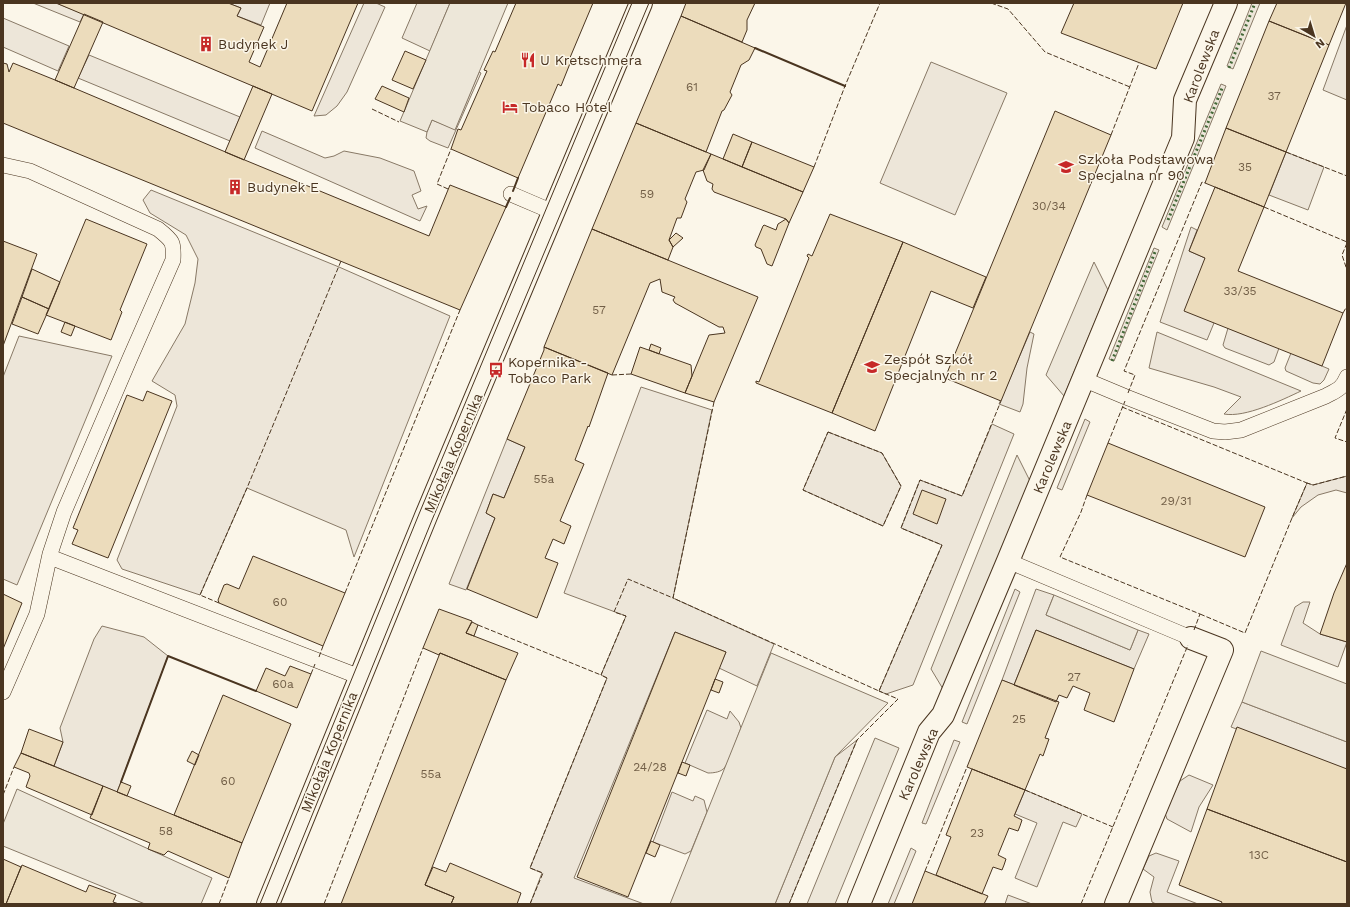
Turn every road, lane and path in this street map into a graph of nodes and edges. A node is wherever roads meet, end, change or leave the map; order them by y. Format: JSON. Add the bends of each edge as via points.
{"nodes":[{"id":1,"x":641,"y":3,"type":"edge"},
{"id":2,"x":1226,"y":3,"type":"edge"},
{"id":3,"x":3,"y":165,"type":"edge"},
{"id":4,"x":511,"y":194,"type":"dead end"},
{"id":5,"x":553,"y":212,"type":"junction"},
{"id":6,"x":1347,"y":377,"type":"edge"},
{"id":7,"x":1084,"y":379,"type":"junction"},
{"id":8,"x":50,"y":557,"type":"junction"},
{"id":9,"x":1008,"y":561,"type":"junction"},
{"id":10,"x":1191,"y":638,"type":"joint"},
{"id":11,"x":360,"y":677,"type":"junction"},
{"id":12,"x":3,"y":692,"type":"edge"},
{"id":13,"x":268,"y":904,"type":"edge"},
{"id":14,"x":859,"y":904,"type":"edge"},
{"id":15,"x":1116,"y":904,"type":"edge"}],
"edges":[{"from":1,"to":5,"type":"street","name":"Mikołaja Kopernika"},
{"from":2,"to":7,"type":"street","name":"Karolewska","via":[[1185,100],[1184,138]]},
{"from":3,"to":8,"type":"lane","via":[[30,171],[158,229],[174,246],[174,260],[64,512]]},
{"from":4,"to":5,"type":"lane"},
{"from":5,"to":11,"type":"street","name":"Mikołaja Kopernika"},
{"from":6,"to":7,"type":"lane","via":[[1339,390],[1326,396],[1241,430],[1225,432],[1212,431]]},
{"from":7,"to":9,"type":"street","name":"Karolewska"},
{"from":8,"to":11,"type":"lane"},
{"from":8,"to":12,"type":"lane","via":[[37,614]]},
{"from":9,"to":10,"type":"lane"},
{"from":9,"to":14,"type":"street","name":"Karolewska","via":[[943,714],[929,732]]},
{"from":10,"to":15,"type":"street","via":[[1222,650]]},
{"from":11,"to":13,"type":"street","name":"Mikołaja Kopernika"}]}
